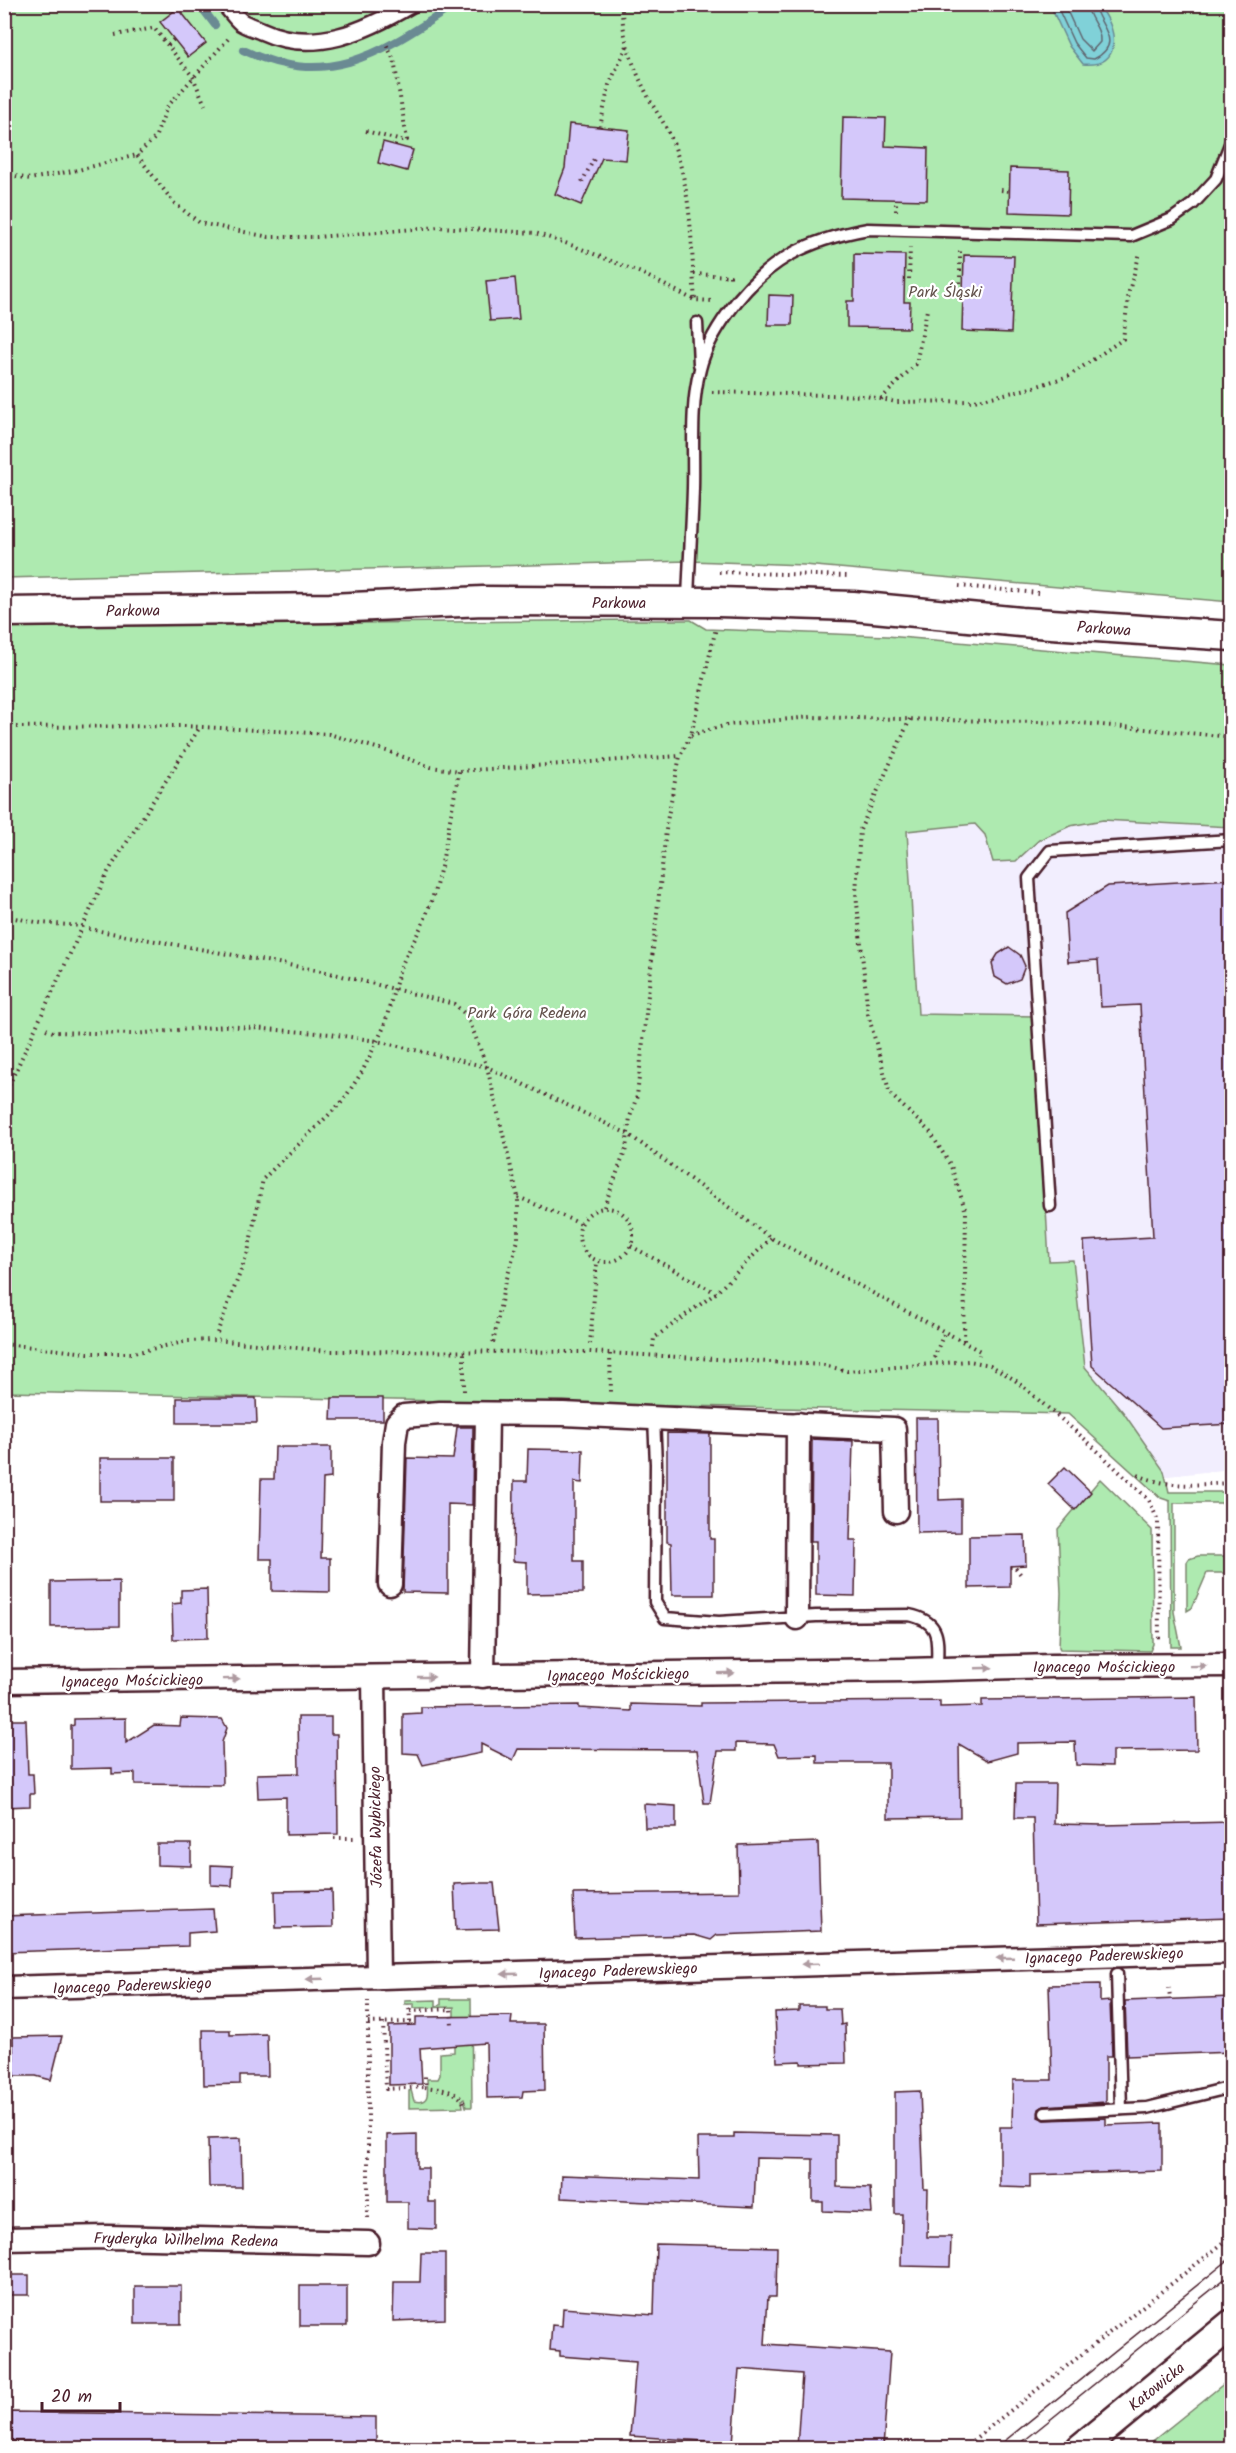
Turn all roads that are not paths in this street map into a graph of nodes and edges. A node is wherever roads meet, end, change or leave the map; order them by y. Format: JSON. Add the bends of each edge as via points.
{"nodes":[{"id":1,"x":225,"y":4,"type":"edge"},
{"id":2,"x":411,"y":4,"type":"edge"},
{"id":3,"x":1232,"y":139,"type":"edge"},
{"id":4,"x":697,"y":323,"type":"road end"},
{"id":5,"x":699,"y":370,"type":"junction"},
{"id":6,"x":688,"y":602,"type":"junction"},
{"id":7,"x":4,"y":612,"type":"edge"},
{"id":8,"x":1232,"y":636,"type":"edge"},
{"id":9,"x":1232,"y":840,"type":"edge"},
{"id":10,"x":1050,"y":1206,"type":"dead end"},
{"id":11,"x":487,"y":1414,"type":"junction"},
{"id":12,"x":654,"y":1419,"type":"junction"},
{"id":13,"x":798,"y":1424,"type":"junction"},
{"id":14,"x":896,"y":1511,"type":"dead end"},
{"id":15,"x":390,"y":1584,"type":"dead end"},
{"id":16,"x":797,"y":1618,"type":"junction"},
{"id":17,"x":1232,"y":1665,"type":"edge"},
{"id":18,"x":937,"y":1670,"type":"junction"},
{"id":19,"x":483,"y":1676,"type":"junction"},
{"id":20,"x":374,"y":1677,"type":"junction"},
{"id":21,"x":4,"y":1681,"type":"edge"},
{"id":22,"x":1232,"y":1952,"type":"edge"},
{"id":23,"x":1117,"y":1974,"type":"dead end"},
{"id":24,"x":373,"y":1986,"type":"junction"},
{"id":25,"x":4,"y":1988,"type":"edge"},
{"id":26,"x":1232,"y":2087,"type":"edge"},
{"id":27,"x":1121,"y":2109,"type":"junction"},
{"id":28,"x":1045,"y":2113,"type":"dead end"},
{"id":29,"x":4,"y":2239,"type":"edge"},
{"id":30,"x":368,"y":2243,"type":"road end"},
{"id":31,"x":1232,"y":2324,"type":"edge"},
{"id":32,"x":1081,"y":2448,"type":"edge"}],
"edges":[{"from":1,"to":2,"type":"street","via":[[242,22],[300,42],[339,38],[381,22]]},
{"from":3,"to":5,"type":"lane","via":[[1216,178],[1200,197],[1172,219],[1131,237],[868,229],[840,234],[802,249],[755,278],[713,333]]},
{"from":4,"to":5,"type":"lane"},
{"from":5,"to":6,"type":"lane"},
{"from":6,"to":7,"type":"street","name":"Parkowa","via":[[483,601],[330,608]]},
{"from":6,"to":8,"type":"street","name":"Parkowa","via":[[853,606]]},
{"from":9,"to":10,"type":"lane","via":[[1050,851],[1029,878]]},
{"from":11,"to":12,"type":"street"},
{"from":11,"to":15,"type":"street","via":[[404,1416],[397,1424],[393,1442]]},
{"from":11,"to":19,"type":"street"},
{"from":12,"to":13,"type":"street"},
{"from":12,"to":16,"type":"lane","via":[[655,1602],[665,1618],[719,1622]]},
{"from":13,"to":14,"type":"street","via":[[894,1430]]},
{"from":13,"to":16,"type":"street"},
{"from":16,"to":18,"type":"lane","via":[[923,1618],[930,1622],[937,1640]]},
{"from":18,"to":17,"type":"street","name":"Ignacego Mościckiego","one_way":true},
{"from":19,"to":18,"type":"street","name":"Ignacego Mościckiego","one_way":true},
{"from":20,"to":19,"type":"street","name":"Ignacego Mościckiego","one_way":true},
{"from":21,"to":20,"type":"street","name":"Ignacego Mościckiego","one_way":true},
{"from":20,"to":24,"type":"street","name":"Józefa Wybickiego"},
{"from":22,"to":24,"type":"street","name":"Ignacego Paderewskiego","one_way":true},
{"from":23,"to":27,"type":"lane"},
{"from":24,"to":25,"type":"street","name":"Ignacego Paderewskiego","one_way":true},
{"from":26,"to":27,"type":"lane","via":[[1147,2108]]},
{"from":27,"to":28,"type":"lane"},
{"from":29,"to":30,"type":"street","name":"Fryderyka Wilhelma Redena","via":[[107,2237]]},
{"from":31,"to":32,"type":"street","name":"Katowicka"}]}
